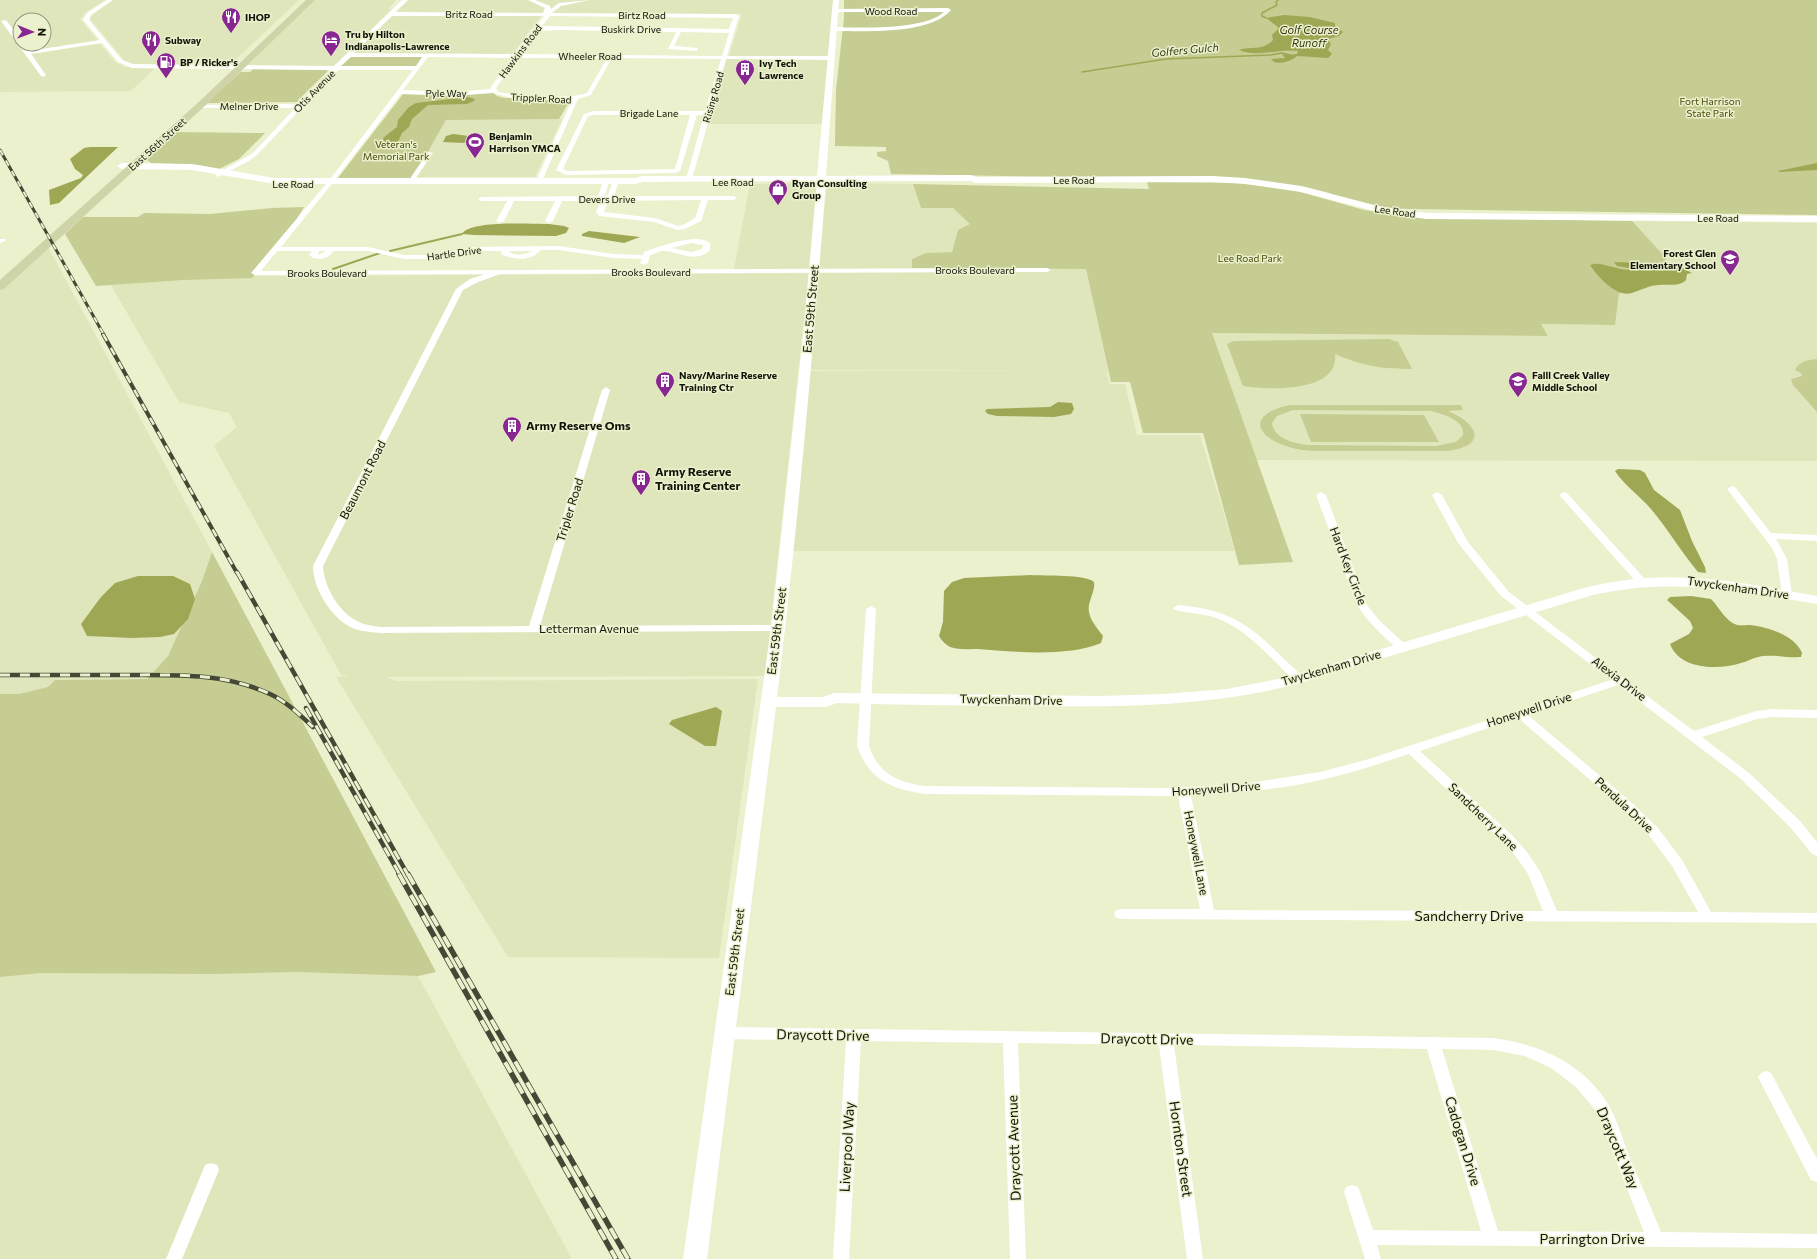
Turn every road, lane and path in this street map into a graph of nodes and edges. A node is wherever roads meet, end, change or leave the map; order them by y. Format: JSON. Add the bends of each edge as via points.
{"nodes":[{"id":1,"x":110,"y":0,"type":"edge"},
{"id":2,"x":303,"y":0,"type":"edge"},
{"id":3,"x":311,"y":0,"type":"edge"},
{"id":4,"x":405,"y":0,"type":"edge"},
{"id":5,"x":531,"y":0,"type":"edge"},
{"id":6,"x":587,"y":0,"type":"edge"},
{"id":7,"x":836,"y":0,"type":"edge"},
{"id":8,"x":564,"y":4,"type":"junction"},
{"id":9,"x":544,"y":5,"type":"junction"},
{"id":10,"x":835,"y":11,"type":"junction"},
{"id":11,"x":391,"y":14,"type":"junction"},
{"id":12,"x":547,"y":14,"type":"junction"},
{"id":13,"x":642,"y":15,"type":"junction"},
{"id":14,"x":736,"y":16,"type":"joint"},
{"id":15,"x":288,"y":18,"type":"junction"},
{"id":16,"x":4,"y":21,"type":"dead end"},
{"id":17,"x":638,"y":22,"type":"dead end"},
{"id":18,"x":274,"y":27,"type":"junction"},
{"id":19,"x":537,"y":28,"type":"junction"},
{"id":20,"x":834,"y":28,"type":"junction"},
{"id":21,"x":680,"y":29,"type":"junction"},
{"id":22,"x":733,"y":29,"type":"junction"},
{"id":23,"x":12,"y":32,"type":"edge"},
{"id":24,"x":272,"y":37,"type":"junction"},
{"id":25,"x":103,"y":41,"type":"junction"},
{"id":26,"x":696,"y":49,"type":"dead end"},
{"id":27,"x":27,"y":53,"type":"joint"},
{"id":28,"x":348,"y":55,"type":"junction"},
{"id":29,"x":427,"y":55,"type":"junction"},
{"id":30,"x":516,"y":56,"type":"junction"},
{"id":31,"x":611,"y":56,"type":"junction"},
{"id":32,"x":725,"y":57,"type":"junction"},
{"id":33,"x":832,"y":58,"type":"junction"},
{"id":34,"x":239,"y":67,"type":"junction"},
{"id":35,"x":336,"y":68,"type":"junction"},
{"id":36,"x":417,"y":68,"type":"junction"},
{"id":37,"x":43,"y":75,"type":"dead end"},
{"id":38,"x":210,"y":87,"type":"junction"},
{"id":39,"x":493,"y":90,"type":"junction"},
{"id":40,"x":399,"y":92,"type":"junction"},
{"id":41,"x":576,"y":98,"type":"junction"},
{"id":42,"x":199,"y":106,"type":"junction"},
{"id":43,"x":299,"y":106,"type":"junction"},
{"id":44,"x":694,"y":113,"type":"junction"},
{"id":45,"x":709,"y":113,"type":"junction"},
{"id":46,"x":430,"y":153,"type":"dead end"},
{"id":47,"x":126,"y":167,"type":"junction"},
{"id":48,"x":221,"y":174,"type":"junction"},
{"id":49,"x":596,"y":177,"type":"junction"},
{"id":50,"x":636,"y":177,"type":"junction"},
{"id":51,"x":690,"y":179,"type":"junction"},
{"id":52,"x":412,"y":180,"type":"junction"},
{"id":53,"x":822,"y":180,"type":"junction"},
{"id":54,"x":468,"y":181,"type":"junction"},
{"id":55,"x":539,"y":181,"type":"junction"},
{"id":56,"x":606,"y":181,"type":"junction"},
{"id":57,"x":616,"y":181,"type":"junction"},
{"id":58,"x":330,"y":182,"type":"junction"},
{"id":59,"x":705,"y":198,"type":"junction"},
{"id":60,"x":734,"y":198,"type":"dead end"},
{"id":61,"x":481,"y":199,"type":"dead end"},
{"id":62,"x":511,"y":199,"type":"junction"},
{"id":63,"x":559,"y":199,"type":"junction"},
{"id":64,"x":605,"y":199,"type":"junction"},
{"id":65,"x":1817,"y":219,"type":"edge"},
{"id":66,"x":549,"y":220,"type":"dead end"},
{"id":67,"x":500,"y":221,"type":"dead end"},
{"id":68,"x":664,"y":248,"type":"junction"},
{"id":69,"x":275,"y":249,"type":"junction"},
{"id":70,"x":646,"y":257,"type":"junction"},
{"id":71,"x":12,"y":270,"type":"junction"},
{"id":72,"x":1047,"y":270,"type":"dead end"},
{"id":73,"x":814,"y":271,"type":"junction"},
{"id":74,"x":500,"y":272,"type":"junction"},
{"id":75,"x":642,"y":272,"type":"junction"},
{"id":76,"x":435,"y":273,"type":"junction"},
{"id":77,"x":0,"y":277,"type":"edge"},
{"id":78,"x":457,"y":284,"type":"junction"},
{"id":79,"x":0,"y":286,"type":"edge"},
{"id":80,"x":606,"y":390,"type":"dead end"},
{"id":81,"x":1732,"y":489,"type":"dead end"},
{"id":82,"x":1321,"y":495,"type":"dead end"},
{"id":83,"x":1437,"y":495,"type":"dead end"},
{"id":84,"x":1564,"y":495,"type":"dead end"},
{"id":85,"x":1768,"y":536,"type":"junction"},
{"id":86,"x":1817,"y":538,"type":"edge"},
{"id":87,"x":1641,"y":581,"type":"junction"},
{"id":88,"x":1787,"y":595,"type":"junction"},
{"id":89,"x":1817,"y":600,"type":"edge"},
{"id":90,"x":1178,"y":608,"type":"dead end"},
{"id":91,"x":871,"y":609,"type":"dead end"},
{"id":92,"x":1527,"y":609,"type":"junction"},
{"id":93,"x":778,"y":628,"type":"junction"},
{"id":94,"x":534,"y":629,"type":"junction"},
{"id":95,"x":399,"y":630,"type":"joint"},
{"id":96,"x":1402,"y":647,"type":"junction"},
{"id":97,"x":1298,"y":679,"type":"junction"},
{"id":98,"x":1620,"y":680,"type":"junction"},
{"id":99,"x":768,"y":698,"type":"junction"},
{"id":100,"x":865,"y":699,"type":"junction"},
{"id":101,"x":1519,"y":714,"type":"junction"},
{"id":102,"x":1817,"y":714,"type":"edge"},
{"id":103,"x":1693,"y":736,"type":"junction"},
{"id":104,"x":1411,"y":749,"type":"junction"},
{"id":105,"x":1184,"y":792,"type":"junction"},
{"id":106,"x":1817,"y":851,"type":"edge"},
{"id":107,"x":1121,"y":914,"type":"dead end"},
{"id":108,"x":1208,"y":914,"type":"junction"},
{"id":109,"x":1552,"y":916,"type":"junction"},
{"id":110,"x":1707,"y":917,"type":"junction"},
{"id":111,"x":1817,"y":918,"type":"edge"},
{"id":112,"x":725,"y":1033,"type":"junction"},
{"id":113,"x":854,"y":1035,"type":"junction"},
{"id":114,"x":1010,"y":1037,"type":"junction"},
{"id":115,"x":1166,"y":1040,"type":"junction"},
{"id":116,"x":1433,"y":1043,"type":"junction"},
{"id":117,"x":1565,"y":1063,"type":"joint"},
{"id":118,"x":1766,"y":1078,"type":"dead end"},
{"id":119,"x":211,"y":1170,"type":"dead end"},
{"id":120,"x":1817,"y":1175,"type":"edge"},
{"id":121,"x":1352,"y":1192,"type":"dead end"},
{"id":122,"x":1367,"y":1237,"type":"junction"},
{"id":123,"x":1492,"y":1238,"type":"junction"},
{"id":124,"x":1655,"y":1240,"type":"junction"},
{"id":125,"x":1817,"y":1241,"type":"edge"},
{"id":126,"x":174,"y":1259,"type":"edge"},
{"id":127,"x":695,"y":1259,"type":"edge"},
{"id":128,"x":841,"y":1259,"type":"edge"},
{"id":129,"x":1018,"y":1259,"type":"edge"},
{"id":130,"x":1195,"y":1259,"type":"edge"},
{"id":131,"x":1373,"y":1259,"type":"edge"}],
"edges":[{"from":1,"to":25,"type":"street","via":[[89,14],[86,20]]},
{"from":2,"to":15,"type":"main road","name":"East 56th Street"},
{"from":3,"to":15,"type":"main road","name":"East 56th Street"},
{"from":4,"to":11,"type":"street","name":"Otis Avenue"},
{"from":5,"to":9,"type":"street"},
{"from":6,"to":8,"type":"street","name":"Hawkins Road"},
{"from":7,"to":10,"type":"street","name":"East 59th Street"},
{"from":8,"to":9,"type":"street"},
{"from":8,"to":12,"type":"street","name":"Hawkins Road","via":[[556,6]]},
{"from":9,"to":12,"type":"street","name":"Hawkins Road","via":[[548,8]]},
{"from":10,"to":20,"type":"street","name":"East 59th Street"},
{"from":10,"to":20,"type":"street","name":"Wood Road","via":[[948,10],[942,17],[931,22],[890,28]]},
{"from":11,"to":12,"type":"street","name":"Britz Road"},
{"from":11,"to":28,"type":"street","name":"Otis Avenue"},
{"from":12,"to":13,"type":"street","name":"Birtz Road"},
{"from":12,"to":19,"type":"street","name":"Hawkins Road"},
{"from":13,"to":14,"type":"street","name":"Birtz Road"},
{"from":13,"to":17,"type":"street"},
{"from":14,"to":22,"type":"street","name":"Rising Road"},
{"from":15,"to":18,"type":"main road","name":"East 56th Street"},
{"from":15,"to":24,"type":"main road","name":"East 56th Street"},
{"from":16,"to":23,"type":"street"},
{"from":18,"to":24,"type":"main road","via":[[277,28]]},
{"from":18,"to":34,"type":"main road","name":"East 56th Street"},
{"from":19,"to":21,"type":"street","name":"Buskirk Drive"},
{"from":19,"to":30,"type":"street","name":"Hawkins Road"},
{"from":20,"to":33,"type":"street","name":"East 59th Street"},
{"from":21,"to":22,"type":"street","name":"Buskirk Drive"},
{"from":21,"to":26,"type":"street","via":[[670,48]]},
{"from":22,"to":32,"type":"street","name":"Rising Road"},
{"from":24,"to":34,"type":"main road","name":"East 56th Street"},
{"from":25,"to":27,"type":"street"},
{"from":25,"to":34,"type":"street","via":[[120,61],[129,65]]},
{"from":27,"to":37,"type":"street"},
{"from":28,"to":29,"type":"street","name":"Wheeler Road"},
{"from":28,"to":35,"type":"street","name":"Otis Avenue"},
{"from":29,"to":30,"type":"street","name":"Wheeler Road"},
{"from":29,"to":36,"type":"street"},
{"from":30,"to":31,"type":"street","name":"Wheeler Road"},
{"from":30,"to":39,"type":"street","name":"Hawkins Road"},
{"from":31,"to":32,"type":"street","name":"Wheeler Road"},
{"from":31,"to":41,"type":"street","via":[[589,94]]},
{"from":32,"to":33,"type":"street","name":"Wheeler Road"},
{"from":32,"to":45,"type":"street","name":"Rising Road"},
{"from":33,"to":53,"type":"street","name":"East 59th Street"},
{"from":34,"to":35,"type":"street"},
{"from":34,"to":38,"type":"main road","name":"East 56th Street"},
{"from":34,"to":42,"type":"main road","name":"East 56th Street"},
{"from":35,"to":36,"type":"street"},
{"from":35,"to":43,"type":"street","name":"Otis Avenue"},
{"from":36,"to":40,"type":"street"},
{"from":38,"to":42,"type":"main road","via":[[195,105]]},
{"from":38,"to":47,"type":"main road","name":"East 56th Street"},
{"from":39,"to":40,"type":"street","name":"Pyle Way","via":[[453,94]]},
{"from":39,"to":41,"type":"street","name":"Trippler Road","via":[[499,94],[516,97]]},
{"from":40,"to":58,"type":"street"},
{"from":41,"to":55,"type":"street","name":"Trippler Road"},
{"from":42,"to":43,"type":"street","name":"Melner Drive"},
{"from":42,"to":47,"type":"main road","name":"East 56th Street"},
{"from":43,"to":48,"type":"street","name":"Otis Avenue","via":[[255,154]]},
{"from":44,"to":45,"type":"street","name":"Brigade Lane"},
{"from":44,"to":49,"type":"street","name":"Brigade Lane","via":[[584,116],[559,170]]},
{"from":44,"to":50,"type":"street","via":[[678,170]]},
{"from":45,"to":51,"type":"street","name":"Rising Road"},
{"from":46,"to":52,"type":"street"},
{"from":47,"to":48,"type":"street","name":"Lee Road","via":[[182,169]]},
{"from":47,"to":71,"type":"main road","name":"East 56th Street"},
{"from":48,"to":58,"type":"street","name":"Lee Road","via":[[266,184]]},
{"from":49,"to":50,"type":"street"},
{"from":49,"to":55,"type":"street","name":"Lee Road"},
{"from":49,"to":56,"type":"street","name":"Lee Road"},
{"from":50,"to":51,"type":"street","name":"Lee Road"},
{"from":50,"to":53,"type":"street","name":"Lee Road","via":[[641,182]]},
{"from":50,"to":57,"type":"street","name":"Lee Road"},
{"from":51,"to":53,"type":"street","name":"Lee Road"},
{"from":52,"to":54,"type":"street","name":"Lee Road"},
{"from":52,"to":58,"type":"street","name":"Lee Road"},
{"from":53,"to":65,"type":"street","name":"Lee Road","via":[[965,182],[1212,179],[1301,189],[1383,210],[1438,216]]},
{"from":53,"to":73,"type":"street","name":"East 59th Street"},
{"from":54,"to":55,"type":"street","name":"Lee Road"},
{"from":54,"to":58,"type":"street","name":"Lee Road"},
{"from":56,"to":57,"type":"street","name":"Lee Road"},
{"from":56,"to":64,"type":"street","via":[[601,196]]},
{"from":57,"to":64,"type":"street","via":[[611,196]]},
{"from":58,"to":69,"type":"street"},
{"from":59,"to":60,"type":"street","name":"Devers Drive"},
{"from":59,"to":64,"type":"street","name":"Devers Drive"},
{"from":59,"to":64,"type":"street","via":[[698,219],[678,228],[658,221],[602,214],[600,212]]},
{"from":61,"to":62,"type":"street","name":"Devers Drive"},
{"from":62,"to":63,"type":"street","name":"Devers Drive"},
{"from":62,"to":67,"type":"street"},
{"from":63,"to":64,"type":"street","name":"Devers Drive"},
{"from":63,"to":66,"type":"street"},
{"from":68,"to":68,"type":"street","name":"Hartle Drive","via":[[697,254],[705,251],[707,244],[694,241]]},
{"from":68,"to":70,"type":"street","name":"Hartle Drive","via":[[651,251]]},
{"from":69,"to":70,"type":"street","name":"Hartle Drive","via":[[317,249],[314,255],[318,257],[327,255],[332,249],[371,249],[406,257],[432,257],[471,249],[506,248],[505,253],[518,257],[534,254],[539,248]]},
{"from":69,"to":76,"type":"street","name":"Brooks Boulevard","via":[[255,273]]},
{"from":70,"to":75,"type":"street"},
{"from":71,"to":77,"type":"main road","name":"East 56th Street"},
{"from":71,"to":79,"type":"main road","name":"East 56th Street"},
{"from":72,"to":73,"type":"street","name":"Brooks Boulevard"},
{"from":73,"to":75,"type":"street","name":"Brooks Boulevard"},
{"from":73,"to":93,"type":"street","name":"East 59th Street"},
{"from":74,"to":75,"type":"street","name":"Brooks Boulevard"},
{"from":74,"to":76,"type":"street","name":"Brooks Boulevard"},
{"from":74,"to":78,"type":"street"},
{"from":76,"to":78,"type":"street"},
{"from":78,"to":95,"type":"street","name":"Beaumont Road","via":[[318,570],[319,580],[346,620],[368,628]]},
{"from":80,"to":94,"type":"street","name":"Tripler Road"},
{"from":81,"to":85,"type":"street"},
{"from":82,"to":96,"type":"street","name":"Hard Key Circle","via":[[1362,605],[1381,630]]},
{"from":83,"to":92,"type":"street","name":"Alexia Drive","via":[[1458,536],[1487,574],[1506,594]]},
{"from":84,"to":87,"type":"street"},
{"from":85,"to":86,"type":"street"},
{"from":85,"to":88,"type":"street","via":[[1782,559]]},
{"from":87,"to":88,"type":"street","name":"Twyckenham Drive","via":[[1710,582]]},
{"from":87,"to":92,"type":"street","name":"Twyckenham Drive","via":[[1601,587]]},
{"from":88,"to":89,"type":"street","name":"Twyckenham Drive"},
{"from":90,"to":97,"type":"street","via":[[1206,611],[1239,624]]},
{"from":91,"to":100,"type":"street","name":"Honeywell Drive"},
{"from":92,"to":96,"type":"street","name":"Twyckenham Drive"},
{"from":92,"to":98,"type":"street","name":"Alexia Drive"},
{"from":93,"to":94,"type":"street","name":"Letterman Avenue"},
{"from":93,"to":99,"type":"street","name":"East 59th Street"},
{"from":94,"to":95,"type":"street","name":"Letterman Avenue"},
{"from":96,"to":97,"type":"street","name":"Twyckenham Drive"},
{"from":97,"to":100,"type":"street","name":"Twyckenham Drive","via":[[1233,693],[1159,701]]},
{"from":98,"to":101,"type":"street","name":"Honeywell Drive"},
{"from":98,"to":103,"type":"street","name":"Alexia Drive"},
{"from":99,"to":100,"type":"street","name":"Twyckenham Drive","via":[[826,702],[834,698]]},
{"from":99,"to":112,"type":"street","name":"East 59th Street"},
{"from":100,"to":105,"type":"street","name":"Honeywell Drive","via":[[863,746],[866,758],[882,776],[904,786],[933,791]]},
{"from":101,"to":104,"type":"street","name":"Honeywell Drive"},
{"from":101,"to":110,"type":"street","name":"Pendula Drive","via":[[1623,802],[1653,831],[1679,866]]},
{"from":102,"to":103,"type":"street","via":[[1756,715]]},
{"from":103,"to":106,"type":"street","name":"Alexia Drive","via":[[1745,776],[1776,804]]},
{"from":104,"to":105,"type":"street","name":"Honeywell Drive","via":[[1367,764],[1302,779],[1251,787]]},
{"from":104,"to":109,"type":"street","name":"Sandcherry Lane","via":[[1522,855],[1534,873]]},
{"from":105,"to":108,"type":"street","name":"Honeywell Lane"},
{"from":107,"to":108,"type":"street","name":"Sandcherry Drive"},
{"from":108,"to":109,"type":"street","name":"Sandcherry Drive"},
{"from":109,"to":110,"type":"street","name":"Sandcherry Drive"},
{"from":110,"to":111,"type":"street","name":"Sandcherry Drive"},
{"from":112,"to":113,"type":"street","name":"Draycott Drive"},
{"from":112,"to":127,"type":"street","name":"East 59th Street"},
{"from":113,"to":114,"type":"street","name":"Draycott Drive"},
{"from":113,"to":128,"type":"street","name":"Liverpool Way"},
{"from":114,"to":115,"type":"street","name":"Draycott Drive"},
{"from":114,"to":129,"type":"street","name":"Draycott Avenue"},
{"from":115,"to":116,"type":"street","name":"Draycott Drive"},
{"from":115,"to":130,"type":"street","name":"Hornton Street"},
{"from":116,"to":117,"type":"street","name":"Draycott Drive","via":[[1511,1046]]},
{"from":116,"to":123,"type":"street","name":"Cadogan Drive"},
{"from":117,"to":124,"type":"street","name":"Draycott Way","via":[[1603,1109]]},
{"from":118,"to":120,"type":"street"},
{"from":119,"to":126,"type":"street"},
{"from":121,"to":122,"type":"street"},
{"from":122,"to":123,"type":"street","name":"Parrington Drive"},
{"from":122,"to":131,"type":"street"},
{"from":123,"to":124,"type":"street","name":"Parrington Drive"},
{"from":124,"to":125,"type":"street","name":"Parrington Drive"}]}
